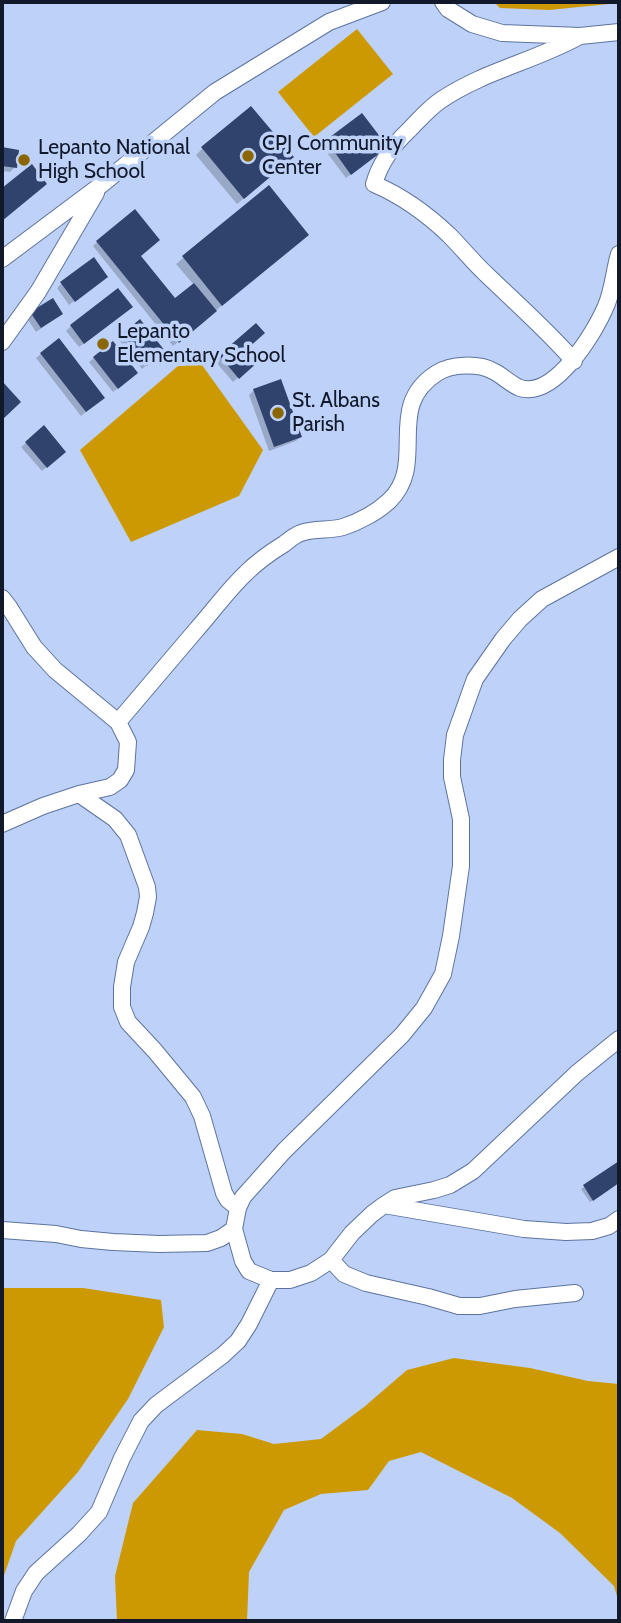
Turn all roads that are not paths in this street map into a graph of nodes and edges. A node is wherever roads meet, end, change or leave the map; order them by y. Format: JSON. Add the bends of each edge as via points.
{"nodes":[{"id":1,"x":382,"y":2,"type":"edge"},
{"id":2,"x":443,"y":2,"type":"edge"},
{"id":3,"x":619,"y":32,"type":"edge"},
{"id":4,"x":580,"y":36,"type":"junction"},
{"id":5,"x":101,"y":185,"type":"junction"},
{"id":6,"x":619,"y":254,"type":"edge"},
{"id":7,"x":2,"y":259,"type":"edge"},
{"id":8,"x":2,"y":342,"type":"edge"},
{"id":9,"x":574,"y":361,"type":"junction"},
{"id":10,"x":619,"y":556,"type":"edge"},
{"id":11,"x":2,"y":598,"type":"edge"},
{"id":12,"x":118,"y":722,"type":"junction"},
{"id":13,"x":79,"y":794,"type":"junction"},
{"id":14,"x":2,"y":824,"type":"edge"},
{"id":15,"x":619,"y":1039,"type":"edge"},
{"id":16,"x":384,"y":1205,"type":"junction"},
{"id":17,"x":238,"y":1208,"type":"junction"},
{"id":18,"x":619,"y":1219,"type":"edge"},
{"id":19,"x":234,"y":1229,"type":"junction"},
{"id":20,"x":2,"y":1230,"type":"edge"},
{"id":21,"x":331,"y":1260,"type":"junction"},
{"id":22,"x":271,"y":1280,"type":"junction"},
{"id":23,"x":575,"y":1293,"type":"dead end"},
{"id":24,"x":13,"y":1621,"type":"edge"}],
"edges":[{"from":1,"to":5,"type":"street","via":[[329,22],[215,92]]},
{"from":2,"to":4,"type":"street","via":[[465,20],[502,33]]},
{"from":3,"to":4,"type":"street"},
{"from":4,"to":9,"type":"street","via":[[494,72],[442,100],[397,141],[374,184],[412,205],[448,234]]},
{"from":5,"to":7,"type":"street"},
{"from":5,"to":8,"type":"street","via":[[38,292]]},
{"from":6,"to":9,"type":"street","via":[[608,303]]},
{"from":9,"to":12,"type":"street","via":[[542,386],[528,389],[481,366],[437,373],[414,395],[407,430],[408,464],[391,500],[341,528],[300,533],[246,573]]},
{"from":10,"to":17,"type":"street","via":[[542,599],[503,639],[475,680],[455,735],[452,760],[461,819],[461,866],[443,974],[402,1035],[284,1150]]},
{"from":11,"to":12,"type":"street","via":[[55,670]]},
{"from":12,"to":13,"type":"street","via":[[128,742],[126,770],[110,787]]},
{"from":13,"to":14,"type":"street"},
{"from":13,"to":17,"type":"street","via":[[116,819],[128,835],[147,887],[145,913],[126,962],[122,987],[128,1023],[193,1097],[224,1193]]},
{"from":15,"to":16,"type":"street","via":[[473,1171],[450,1185],[395,1198]]},
{"from":16,"to":18,"type":"street","via":[[566,1232],[592,1231]]},
{"from":16,"to":21,"type":"street","via":[[352,1233]]},
{"from":17,"to":19,"type":"street"},
{"from":19,"to":20,"type":"street","via":[[207,1243],[113,1242]]},
{"from":19,"to":22,"type":"street","via":[[249,1270]]},
{"from":21,"to":22,"type":"street","via":[[312,1273]]},
{"from":21,"to":23,"type":"street","via":[[344,1273],[366,1283],[459,1306]]},
{"from":22,"to":24,"type":"street","via":[[238,1341],[141,1421],[99,1512],[36,1573],[23,1591]]}]}
